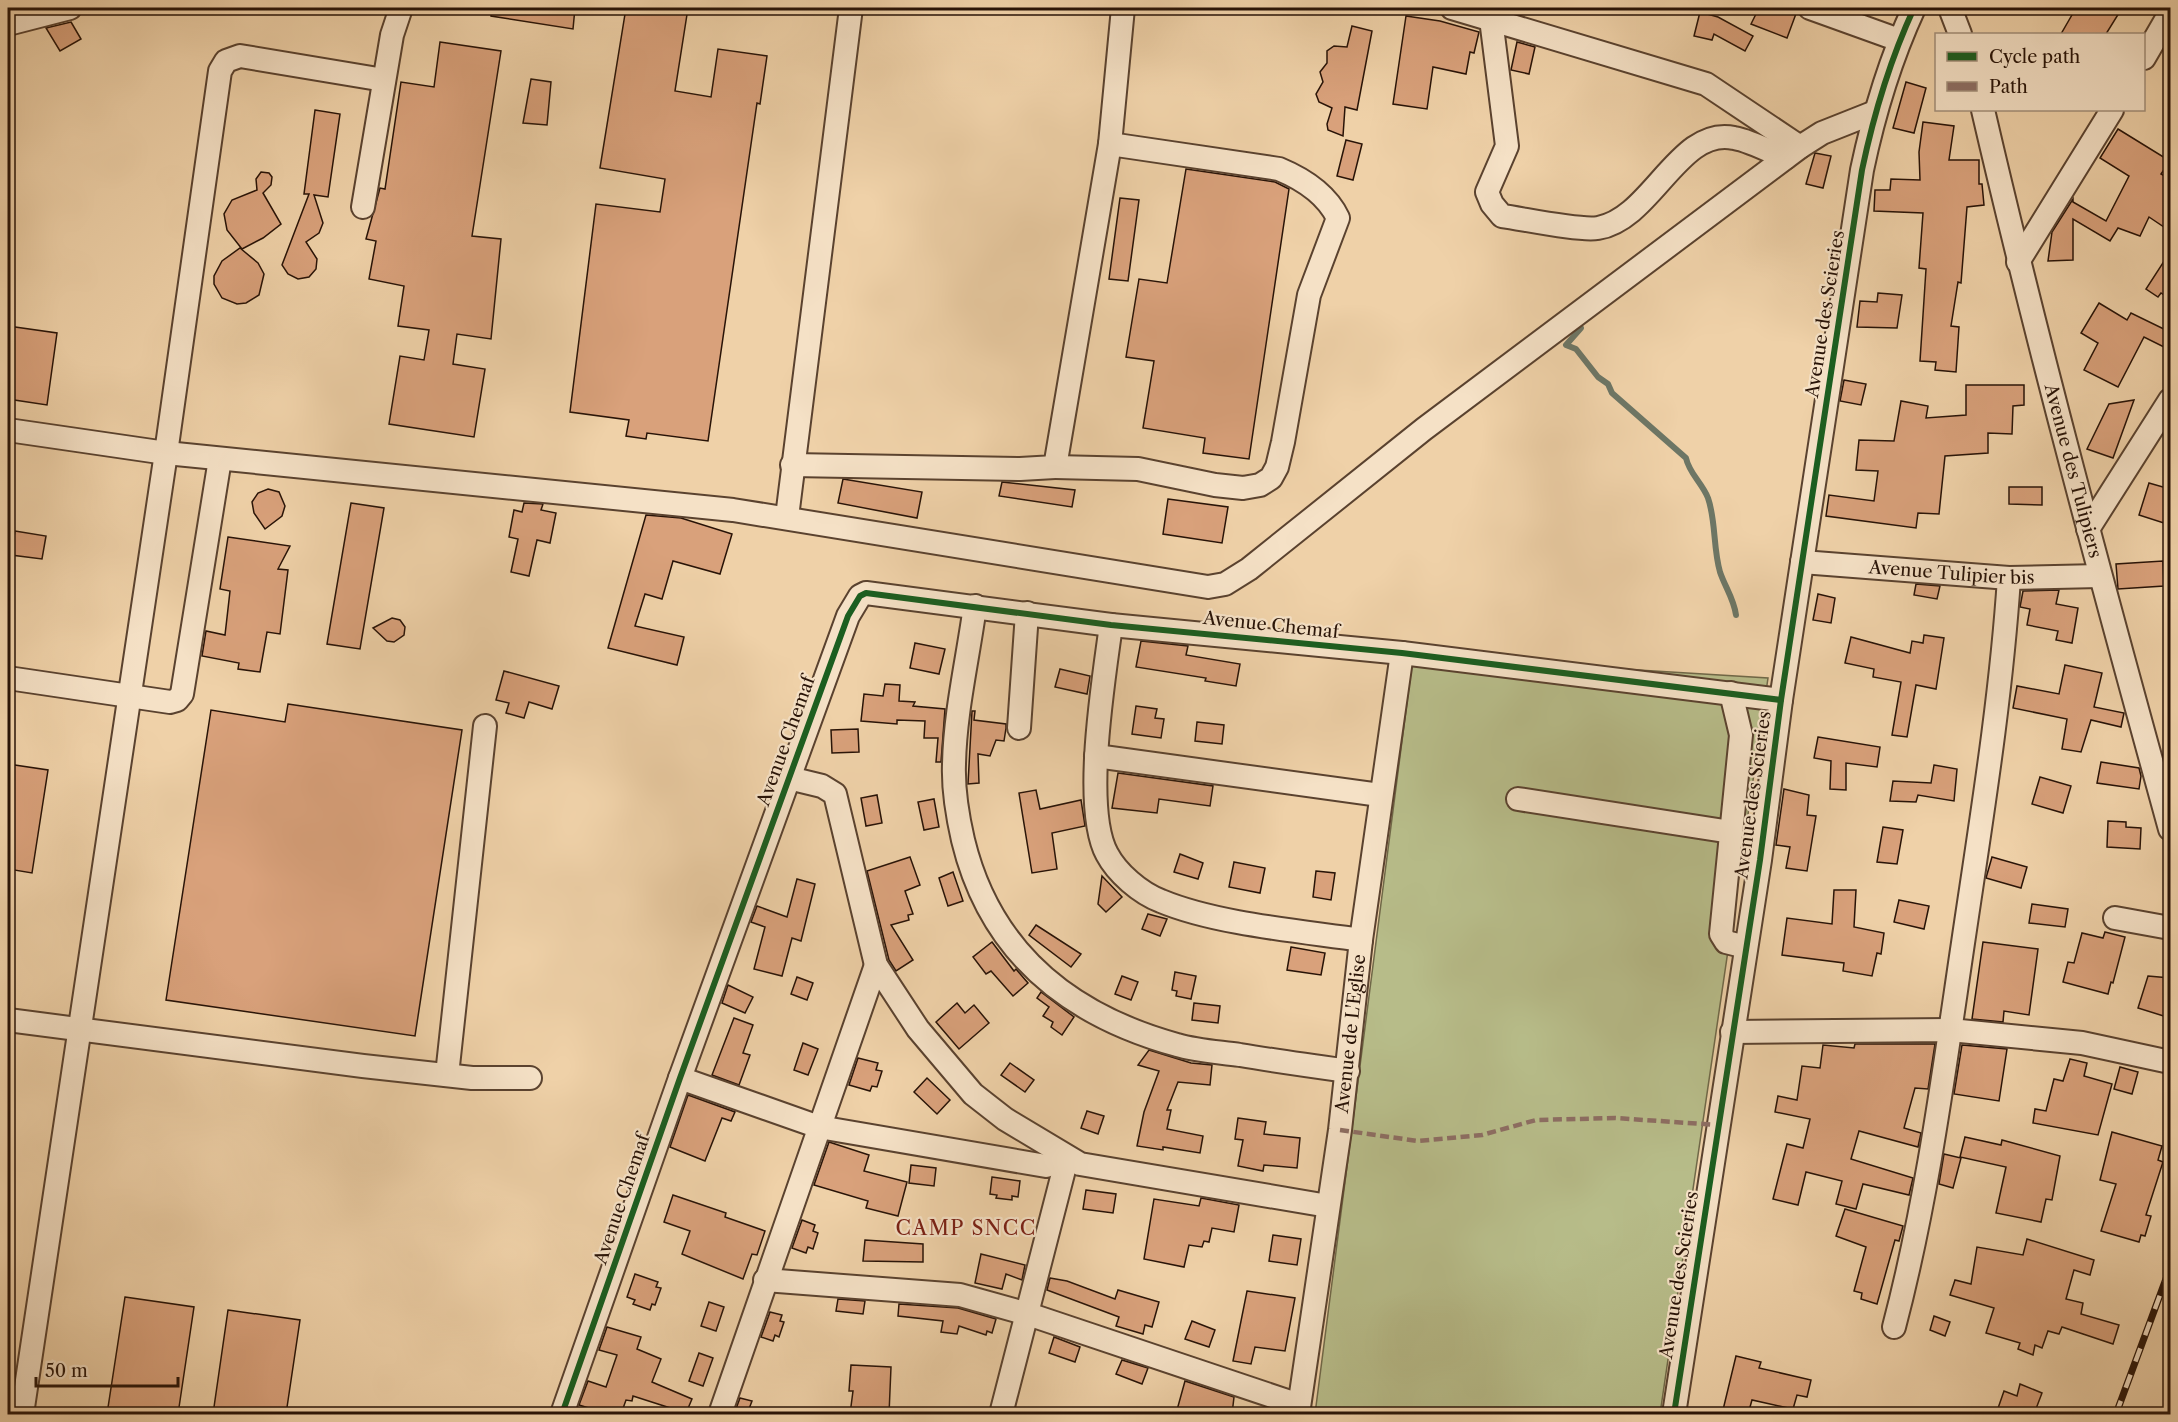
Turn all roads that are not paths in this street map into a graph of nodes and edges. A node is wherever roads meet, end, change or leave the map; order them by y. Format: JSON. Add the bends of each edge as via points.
{"nodes":[{"id":1,"x":70,"y":8,"type":"edge"},
{"id":2,"x":401,"y":8,"type":"edge"},
{"id":3,"x":851,"y":8,"type":"edge"},
{"id":4,"x":1123,"y":8,"type":"edge"},
{"id":5,"x":1452,"y":8,"type":"edge"},
{"id":6,"x":1810,"y":8,"type":"edge"},
{"id":7,"x":1914,"y":8,"type":"edge"},
{"id":8,"x":1950,"y":8,"type":"edge"},
{"id":9,"x":2170,"y":13,"type":"edge"},
{"id":10,"x":1491,"y":20,"type":"junction"},
{"id":11,"x":8,"y":24,"type":"edge"},
{"id":12,"x":1960,"y":33,"type":"edge"},
{"id":13,"x":2164,"y":38,"type":"edge"},
{"id":14,"x":1899,"y":40,"type":"junction"},
{"id":15,"x":2145,"y":57,"type":"edge"},
{"id":16,"x":384,"y":80,"type":"junction"},
{"id":17,"x":1983,"y":111,"type":"edge"},
{"id":18,"x":2111,"y":111,"type":"edge"},
{"id":19,"x":1875,"y":112,"type":"junction"},
{"id":20,"x":1110,"y":144,"type":"junction"},
{"id":21,"x":1793,"y":152,"type":"junction"},
{"id":22,"x":363,"y":207,"type":"dead end"},
{"id":23,"x":2018,"y":262,"type":"junction"},
{"id":24,"x":2170,"y":400,"type":"edge"},
{"id":25,"x":8,"y":430,"type":"edge"},
{"id":26,"x":166,"y":453,"type":"junction"},
{"id":27,"x":220,"y":459,"type":"junction"},
{"id":28,"x":792,"y":465,"type":"junction"},
{"id":29,"x":1055,"y":467,"type":"junction"},
{"id":30,"x":787,"y":518,"type":"junction"},
{"id":31,"x":2088,"y":529,"type":"junction"},
{"id":32,"x":1802,"y":562,"type":"junction"},
{"id":33,"x":2100,"y":576,"type":"junction"},
{"id":34,"x":2009,"y":578,"type":"junction"},
{"id":35,"x":975,"y":606,"type":"junction"},
{"id":36,"x":1027,"y":613,"type":"junction"},
{"id":37,"x":1111,"y":625,"type":"junction"},
{"id":38,"x":1402,"y":653,"type":"junction"},
{"id":39,"x":8,"y":678,"type":"edge"},
{"id":40,"x":1731,"y":693,"type":"junction"},
{"id":41,"x":128,"y":696,"type":"junction"},
{"id":42,"x":1780,"y":700,"type":"junction"},
{"id":43,"x":484,"y":726,"type":"dead end"},
{"id":44,"x":1019,"y":728,"type":"dead end"},
{"id":45,"x":1096,"y":756,"type":"junction"},
{"id":46,"x":789,"y":778,"type":"junction"},
{"id":47,"x":1380,"y":795,"type":"junction"},
{"id":48,"x":2166,"y":796,"type":"edge"},
{"id":49,"x":1518,"y":800,"type":"dead end"},
{"id":50,"x":2170,"y":829,"type":"edge"},
{"id":51,"x":1731,"y":832,"type":"junction"},
{"id":52,"x":2115,"y":918,"type":"dead end"},
{"id":53,"x":2170,"y":928,"type":"edge"},
{"id":54,"x":1361,"y":940,"type":"junction"},
{"id":55,"x":1746,"y":946,"type":"junction"},
{"id":56,"x":876,"y":965,"type":"junction"},
{"id":57,"x":8,"y":1020,"type":"edge"},
{"id":58,"x":1950,"y":1030,"type":"junction"},
{"id":59,"x":79,"y":1031,"type":"junction"},
{"id":60,"x":1732,"y":1032,"type":"junction"},
{"id":61,"x":2170,"y":1062,"type":"edge"},
{"id":62,"x":1348,"y":1071,"type":"junction"},
{"id":63,"x":447,"y":1075,"type":"junction"},
{"id":64,"x":680,"y":1077,"type":"junction"},
{"id":65,"x":530,"y":1078,"type":"dead end"},
{"id":66,"x":819,"y":1127,"type":"junction"},
{"id":67,"x":1067,"y":1158,"type":"junction"},
{"id":68,"x":1328,"y":1206,"type":"junction"},
{"id":69,"x":765,"y":1280,"type":"junction"},
{"id":70,"x":1028,"y":1314,"type":"junction"},
{"id":71,"x":1894,"y":1327,"type":"dead end"},
{"id":72,"x":1299,"y":1410,"type":"edge"},
{"id":73,"x":22,"y":1414,"type":"edge"},
{"id":74,"x":562,"y":1414,"type":"edge"},
{"id":75,"x":720,"y":1414,"type":"edge"},
{"id":76,"x":1001,"y":1414,"type":"edge"},
{"id":77,"x":1674,"y":1414,"type":"edge"}],
"edges":[{"from":1,"to":11,"type":"street"},
{"from":2,"to":16,"type":"street"},
{"from":3,"to":28,"type":"street"},
{"from":4,"to":20,"type":"street"},
{"from":5,"to":10,"type":"street"},
{"from":6,"to":14,"type":"street"},
{"from":7,"to":14,"type":"street","name":"Avenue des Scieries"},
{"from":8,"to":12,"type":"street"},
{"from":9,"to":13,"type":"street"},
{"from":10,"to":21,"type":"street","via":[[1707,84]]},
{"from":10,"to":21,"type":"street","via":[[1507,146],[1487,192],[1502,216],[1597,228],[1620,220],[1640,205],[1684,155],[1712,138],[1733,137]]},
{"from":13,"to":15,"type":"street"},
{"from":14,"to":19,"type":"street","name":"Avenue des Scieries"},
{"from":16,"to":22,"type":"street"},
{"from":16,"to":26,"type":"street","via":[[240,56],[226,62],[220,71]]},
{"from":17,"to":23,"type":"street","name":"Avenue des Tulipiers"},
{"from":18,"to":23,"type":"street"},
{"from":19,"to":21,"type":"street","via":[[1822,133]]},
{"from":19,"to":32,"type":"street","name":"Avenue des Scieries","via":[[1862,170]]},
{"from":20,"to":29,"type":"street"},
{"from":20,"to":29,"type":"street","via":[[1279,169],[1322,196],[1338,218],[1309,295],[1283,442],[1271,478],[1244,488],[1138,469]]},
{"from":21,"to":30,"type":"street","via":[[1225,584],[1208,587]]},
{"from":23,"to":31,"type":"street","name":"Avenue des Tulipiers"},
{"from":24,"to":31,"type":"street"},
{"from":25,"to":26,"type":"street"},
{"from":26,"to":27,"type":"street"},
{"from":26,"to":41,"type":"street"},
{"from":27,"to":30,"type":"street"},
{"from":27,"to":41,"type":"street","via":[[182,693],[170,702]]},
{"from":28,"to":29,"type":"street","via":[[1020,470]]},
{"from":28,"to":30,"type":"street"},
{"from":31,"to":33,"type":"street","name":"Avenue des Tulipiers"},
{"from":32,"to":34,"type":"street","name":"Avenue Tulipier bis"},
{"from":32,"to":42,"type":"street","name":"Avenue des Scieries"},
{"from":33,"to":34,"type":"street","name":"Avenue Tulipier bis"},
{"from":33,"to":48,"type":"street","name":"Avenue des Tulipiers"},
{"from":34,"to":58,"type":"street","via":[[2004,667]]},
{"from":35,"to":36,"type":"street","name":"Avenue Chemaf"},
{"from":35,"to":46,"type":"street","name":"Avenue Chemaf","via":[[873,592],[860,596],[848,616]]},
{"from":35,"to":62,"type":"street","via":[[954,762],[955,807],[975,882],[1010,944],[1036,973],[1066,995],[1145,1035],[1179,1046]]},
{"from":36,"to":37,"type":"street","name":"Avenue Chemaf"},
{"from":36,"to":44,"type":"street"},
{"from":37,"to":38,"type":"street","name":"Avenue Chemaf"},
{"from":37,"to":45,"type":"street"},
{"from":38,"to":40,"type":"street","name":"Avenue Chemaf"},
{"from":38,"to":47,"type":"street","name":"Avenue de L'Eglise"},
{"from":39,"to":41,"type":"street"},
{"from":40,"to":42,"type":"street","name":"Avenue Chemaf"},
{"from":40,"to":51,"type":"street","via":[[1741,735]]},
{"from":41,"to":59,"type":"street"},
{"from":42,"to":55,"type":"street","name":"Avenue des Scieries"},
{"from":43,"to":63,"type":"street"},
{"from":45,"to":47,"type":"street"},
{"from":45,"to":54,"type":"street","via":[[1101,839],[1119,870],[1146,893],[1182,908],[1233,920]]},
{"from":46,"to":56,"type":"street","via":[[822,786],[835,794]]},
{"from":46,"to":64,"type":"street","name":"Avenue Chemaf"},
{"from":47,"to":54,"type":"street","name":"Avenue de L'Eglise"},
{"from":48,"to":50,"type":"street","name":"Avenue des Tulipiers"},
{"from":49,"to":51,"type":"street"},
{"from":51,"to":55,"type":"street","via":[[1721,934],[1726,942]]},
{"from":52,"to":53,"type":"street"},
{"from":54,"to":62,"type":"street","name":"Avenue de L'Eglise"},
{"from":55,"to":60,"type":"street","name":"Avenue des Scieries"},
{"from":56,"to":66,"type":"street"},
{"from":56,"to":67,"type":"street","via":[[918,1029],[973,1094]]},
{"from":57,"to":59,"type":"street"},
{"from":58,"to":60,"type":"street"},
{"from":58,"to":61,"type":"street","via":[[2082,1043]]},
{"from":58,"to":71,"type":"street","via":[[1909,1270]]},
{"from":59,"to":63,"type":"street"},
{"from":59,"to":73,"type":"street"},
{"from":60,"to":77,"type":"street","name":"Avenue des Scieries"},
{"from":62,"to":68,"type":"street","name":"Avenue de L'Eglise"},
{"from":63,"to":65,"type":"street"},
{"from":64,"to":66,"type":"street"},
{"from":64,"to":74,"type":"street","name":"Avenue Chemaf"},
{"from":66,"to":67,"type":"street","via":[[1047,1166]]},
{"from":66,"to":69,"type":"street"},
{"from":67,"to":68,"type":"street","via":[[1093,1168]]},
{"from":67,"to":70,"type":"street"},
{"from":68,"to":72,"type":"street","name":"Avenue de L'Eglise"},
{"from":69,"to":70,"type":"street","via":[[949,1294]]},
{"from":69,"to":75,"type":"street"},
{"from":70,"to":72,"type":"street"},
{"from":70,"to":76,"type":"street"}]}
